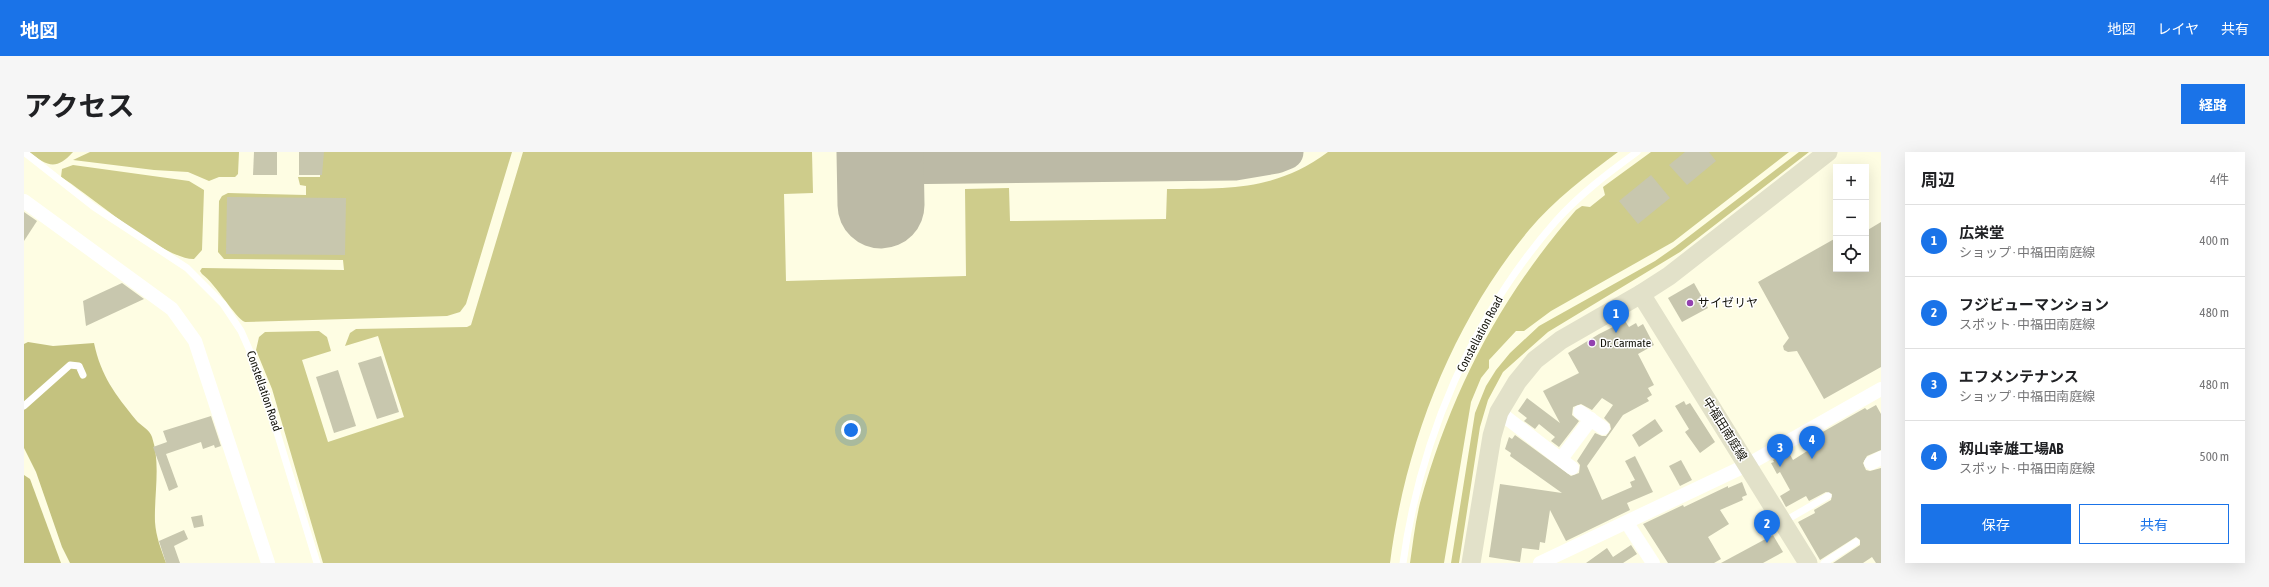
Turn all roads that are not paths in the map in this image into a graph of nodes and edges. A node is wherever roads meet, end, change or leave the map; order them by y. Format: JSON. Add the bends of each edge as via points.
{"nodes":[{"id":1,"x":24,"y":152,"type":"edge"},
{"id":2,"x":1637,"y":152,"type":"edge"},
{"id":3,"x":1828,"y":152,"type":"edge"},
{"id":4,"x":24,"y":201,"type":"edge"},
{"id":5,"x":1641,"y":294,"type":"junction"},
{"id":6,"x":83,"y":375,"type":"dead end"},
{"id":7,"x":1879,"y":394,"type":"edge"},
{"id":8,"x":24,"y":406,"type":"edge"},
{"id":9,"x":1499,"y":412,"type":"junction"},
{"id":10,"x":1602,"y":428,"type":"dead end"},
{"id":11,"x":1747,"y":465,"type":"junction"},
{"id":12,"x":1828,"y":496,"type":"dead end"},
{"id":13,"x":1627,"y":523,"type":"junction"},
{"id":14,"x":1782,"y":523,"type":"junction"},
{"id":15,"x":1856,"y":542,"type":"dead end"},
{"id":16,"x":268,"y":563,"type":"edge"},
{"id":17,"x":317,"y":563,"type":"edge"},
{"id":18,"x":1403,"y":563,"type":"edge"},
{"id":19,"x":1472,"y":563,"type":"edge"},
{"id":20,"x":1540,"y":563,"type":"edge"},
{"id":21,"x":1653,"y":563,"type":"edge"},
{"id":22,"x":1808,"y":563,"type":"edge"},
{"id":23,"x":1824,"y":563,"type":"edge"}],
"edges":[{"from":1,"to":17,"type":"lane","name":"Constellation Road","via":[[94,207],[187,268],[223,304],[241,331],[257,367]]},
{"from":2,"to":18,"type":"lane","name":"Constellation Road","via":[[1584,194],[1555,222],[1484,322],[1448,398],[1430,445],[1413,501]]},
{"from":3,"to":5,"type":"street","via":[[1718,239]]},
{"from":4,"to":16,"type":"street","via":[[172,309],[186,327],[195,341]]},
{"from":5,"to":9,"type":"street","via":[[1561,340],[1535,360],[1516,382]]},
{"from":5,"to":11,"type":"street","name":"中福田南庭線"},
{"from":6,"to":8,"type":"lane","via":[[79,366],[70,365]]},
{"from":7,"to":11,"type":"street"},
{"from":9,"to":10,"type":"street","via":[[1566,464],[1586,416]]},
{"from":9,"to":19,"type":"street","via":[[1492,436]]},
{"from":11,"to":13,"type":"street"},
{"from":11,"to":14,"type":"street","name":"中福田南庭線"},
{"from":12,"to":14,"type":"lane"},
{"from":13,"to":20,"type":"street"},
{"from":13,"to":21,"type":"street"},
{"from":14,"to":22,"type":"street","name":"中福田南庭線"},
{"from":15,"to":23,"type":"lane"}]}
